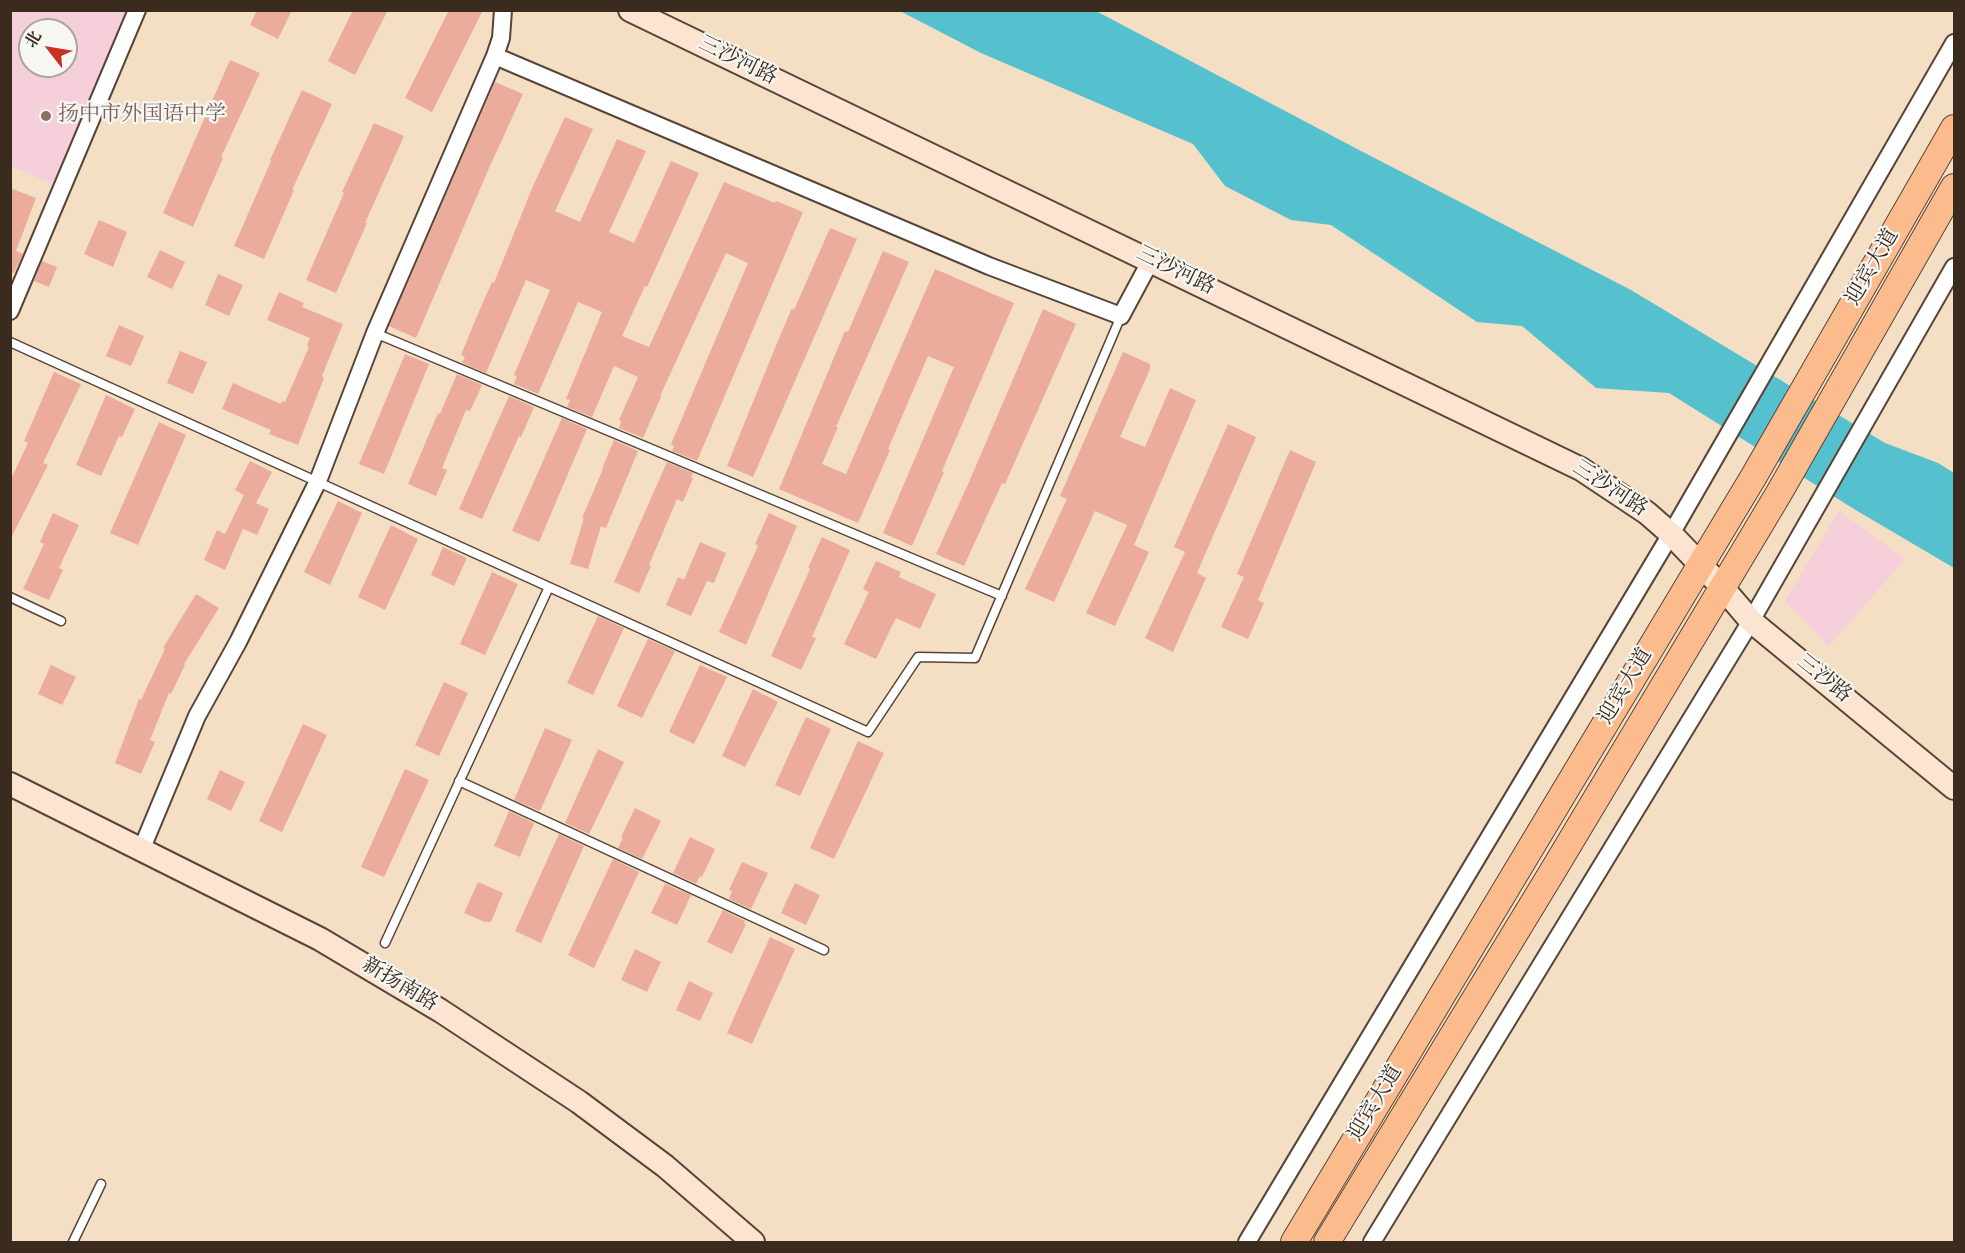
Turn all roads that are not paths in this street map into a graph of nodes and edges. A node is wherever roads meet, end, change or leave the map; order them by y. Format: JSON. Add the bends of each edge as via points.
{"nodes":[{"id":1,"x":137,"y":10,"type":"edge"},
{"id":2,"x":502,"y":10,"type":"edge"},
{"id":3,"x":630,"y":10,"type":"edge"},
{"id":4,"x":1954,"y":43,"type":"edge"},
{"id":5,"x":495,"y":56,"type":"junction"},
{"id":6,"x":1954,"y":128,"type":"edge"},
{"id":7,"x":1954,"y":187,"type":"edge"},
{"id":8,"x":1151,"y":260,"type":"junction"},
{"id":9,"x":1954,"y":267,"type":"edge"},
{"id":10,"x":10,"y":311,"type":"edge"},
{"id":11,"x":1121,"y":316,"type":"junction"},
{"id":12,"x":375,"y":333,"type":"junction"},
{"id":13,"x":10,"y":342,"type":"edge"},
{"id":14,"x":318,"y":481,"type":"junction"},
{"id":15,"x":1671,"y":534,"type":"junction"},
{"id":16,"x":1700,"y":564,"type":"junction"},
{"id":17,"x":549,"y":587,"type":"junction"},
{"id":18,"x":1722,"y":587,"type":"junction"},
{"id":19,"x":1002,"y":596,"type":"junction"},
{"id":20,"x":10,"y":597,"type":"edge"},
{"id":21,"x":61,"y":621,"type":"dead end"},
{"id":22,"x":1751,"y":621,"type":"junction"},
{"id":23,"x":459,"y":782,"type":"junction"},
{"id":24,"x":10,"y":784,"type":"edge"},
{"id":25,"x":1954,"y":788,"type":"edge"},
{"id":26,"x":141,"y":848,"type":"junction"},
{"id":27,"x":1529,"y":853,"type":"junction"},
{"id":28,"x":1554,"y":869,"type":"junction"},
{"id":29,"x":385,"y":943,"type":"dead end"},
{"id":30,"x":824,"y":950,"type":"dead end"},
{"id":31,"x":100,"y":1184,"type":"dead end"},
{"id":32,"x":73,"y":1242,"type":"edge"},
{"id":33,"x":753,"y":1242,"type":"edge"},
{"id":34,"x":1247,"y":1242,"type":"edge"},
{"id":35,"x":1293,"y":1242,"type":"edge"},
{"id":36,"x":1327,"y":1242,"type":"edge"},
{"id":37,"x":1372,"y":1242,"type":"edge"}],
"edges":[{"from":1,"to":10,"type":"street"},
{"from":2,"to":5,"type":"street","via":[[501,38]]},
{"from":3,"to":8,"type":"street","name":"三沙河路"},
{"from":4,"to":15,"type":"street"},
{"from":5,"to":11,"type":"street","via":[[989,266]]},
{"from":5,"to":12,"type":"street"},
{"from":6,"to":16,"type":"main road","name":"迎宾大道"},
{"from":7,"to":18,"type":"main road","name":"迎宾大道"},
{"from":8,"to":11,"type":"street"},
{"from":8,"to":15,"type":"street","name":"三沙河路","via":[[1581,469]]},
{"from":9,"to":22,"type":"street"},
{"from":11,"to":19,"type":"lane"},
{"from":12,"to":14,"type":"street"},
{"from":12,"to":19,"type":"lane"},
{"from":13,"to":14,"type":"lane"},
{"from":14,"to":17,"type":"lane"},
{"from":14,"to":26,"type":"street","via":[[197,716]]},
{"from":15,"to":16,"type":"street","name":"三沙河路"},
{"from":15,"to":34,"type":"street"},
{"from":16,"to":18,"type":"street","name":"三沙路"},
{"from":16,"to":27,"type":"main road","name":"迎宾大道"},
{"from":17,"to":19,"type":"lane","via":[[868,732],[918,657],[975,658]]},
{"from":17,"to":23,"type":"lane"},
{"from":18,"to":22,"type":"street","name":"三沙路"},
{"from":18,"to":28,"type":"main road","name":"迎宾大道"},
{"from":20,"to":21,"type":"lane"},
{"from":22,"to":25,"type":"street","name":"三沙路"},
{"from":22,"to":37,"type":"street"},
{"from":23,"to":29,"type":"lane"},
{"from":23,"to":30,"type":"lane"},
{"from":24,"to":26,"type":"street","name":"新扬南路"},
{"from":26,"to":33,"type":"street","name":"新扬南路","via":[[320,939],[441,1011],[608,1123]]},
{"from":27,"to":28,"type":"main road"},
{"from":27,"to":35,"type":"main road","name":"迎宾大道"},
{"from":28,"to":36,"type":"main road","name":"迎宾大道"},
{"from":31,"to":32,"type":"lane"}]}
